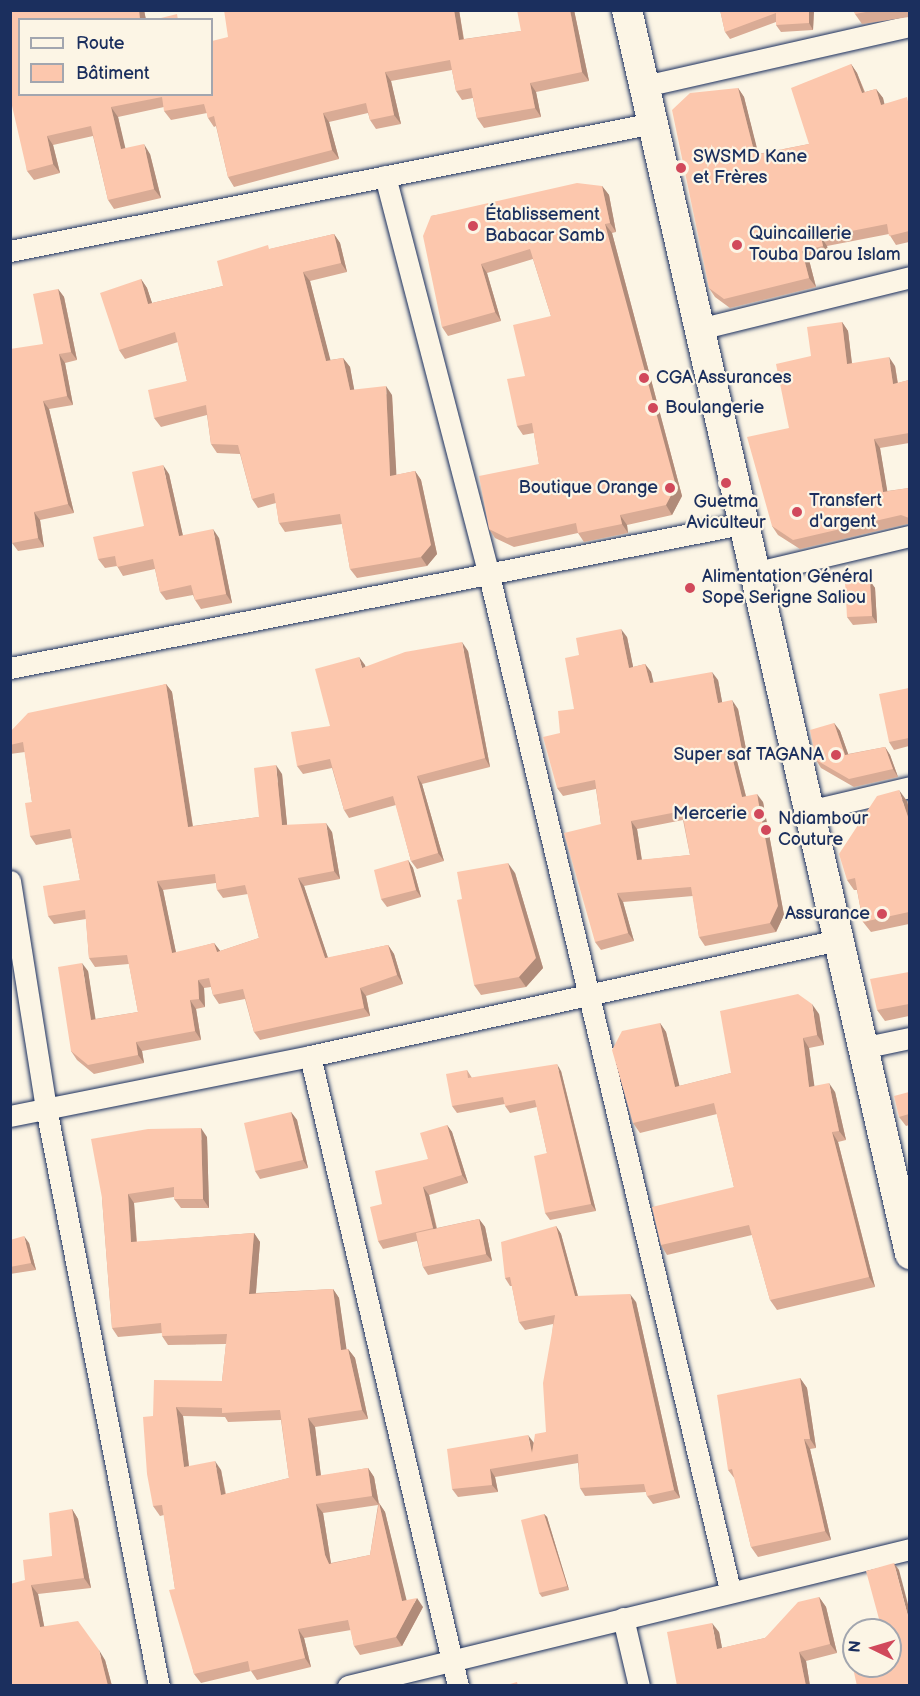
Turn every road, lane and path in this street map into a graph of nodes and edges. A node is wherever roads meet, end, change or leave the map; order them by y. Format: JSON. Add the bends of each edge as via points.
{"nodes":[{"id":1,"x":627,"y":10,"type":"edge"},
{"id":2,"x":909,"y":26,"type":"edge"},
{"id":3,"x":645,"y":86,"type":"junction"},
{"id":4,"x":653,"y":123,"type":"junction"},
{"id":5,"x":385,"y":176,"type":"junction"},
{"id":6,"x":10,"y":251,"type":"edge"},
{"id":7,"x":909,"y":277,"type":"edge"},
{"id":8,"x":699,"y":329,"type":"junction"},
{"id":9,"x":741,"y":524,"type":"junction"},
{"id":10,"x":909,"y":536,"type":"edge"},
{"id":11,"x":753,"y":573,"type":"junction"},
{"id":12,"x":489,"y":575,"type":"junction"},
{"id":13,"x":10,"y":668,"type":"edge"},
{"id":14,"x":909,"y":786,"type":"edge"},
{"id":15,"x":808,"y":811,"type":"junction"},
{"id":16,"x":10,"y":880,"type":"edge"},
{"id":17,"x":838,"y":939,"type":"junction"},
{"id":18,"x":587,"y":997,"type":"junction"},
{"id":19,"x":909,"y":1038,"type":"edge"},
{"id":20,"x":862,"y":1048,"type":"junction"},
{"id":21,"x":310,"y":1056,"type":"junction"},
{"id":22,"x":46,"y":1108,"type":"junction"},
{"id":23,"x":10,"y":1116,"type":"edge"},
{"id":24,"x":909,"y":1254,"type":"edge"},
{"id":25,"x":909,"y":1549,"type":"edge"},
{"id":26,"x":730,"y":1590,"type":"junction"},
{"id":27,"x":622,"y":1618,"type":"junction"},
{"id":28,"x":454,"y":1661,"type":"junction"},
{"id":29,"x":159,"y":1686,"type":"edge"},
{"id":30,"x":348,"y":1686,"type":"edge"},
{"id":31,"x":459,"y":1686,"type":"edge"},
{"id":32,"x":639,"y":1686,"type":"edge"}],
"edges":[{"from":1,"to":3,"type":"main road"},
{"from":2,"to":3,"type":"street"},
{"from":3,"to":4,"type":"main road"},
{"from":4,"to":5,"type":"street"},
{"from":4,"to":8,"type":"main road"},
{"from":5,"to":6,"type":"street"},
{"from":5,"to":12,"type":"street"},
{"from":7,"to":8,"type":"street"},
{"from":8,"to":9,"type":"main road"},
{"from":9,"to":11,"type":"main road"},
{"from":9,"to":12,"type":"street"},
{"from":10,"to":11,"type":"street"},
{"from":11,"to":15,"type":"main road"},
{"from":12,"to":13,"type":"street"},
{"from":12,"to":18,"type":"street"},
{"from":14,"to":15,"type":"street"},
{"from":15,"to":17,"type":"main road"},
{"from":16,"to":22,"type":"street"},
{"from":17,"to":18,"type":"street"},
{"from":17,"to":20,"type":"main road"},
{"from":18,"to":21,"type":"street"},
{"from":18,"to":26,"type":"street"},
{"from":19,"to":20,"type":"street"},
{"from":20,"to":24,"type":"main road"},
{"from":21,"to":22,"type":"street"},
{"from":21,"to":28,"type":"street"},
{"from":22,"to":23,"type":"street"},
{"from":22,"to":29,"type":"street"},
{"from":25,"to":26,"type":"street"},
{"from":26,"to":27,"type":"street"},
{"from":27,"to":28,"type":"street"},
{"from":27,"to":32,"type":"street"},
{"from":28,"to":30,"type":"street"},
{"from":28,"to":31,"type":"street"}]}
